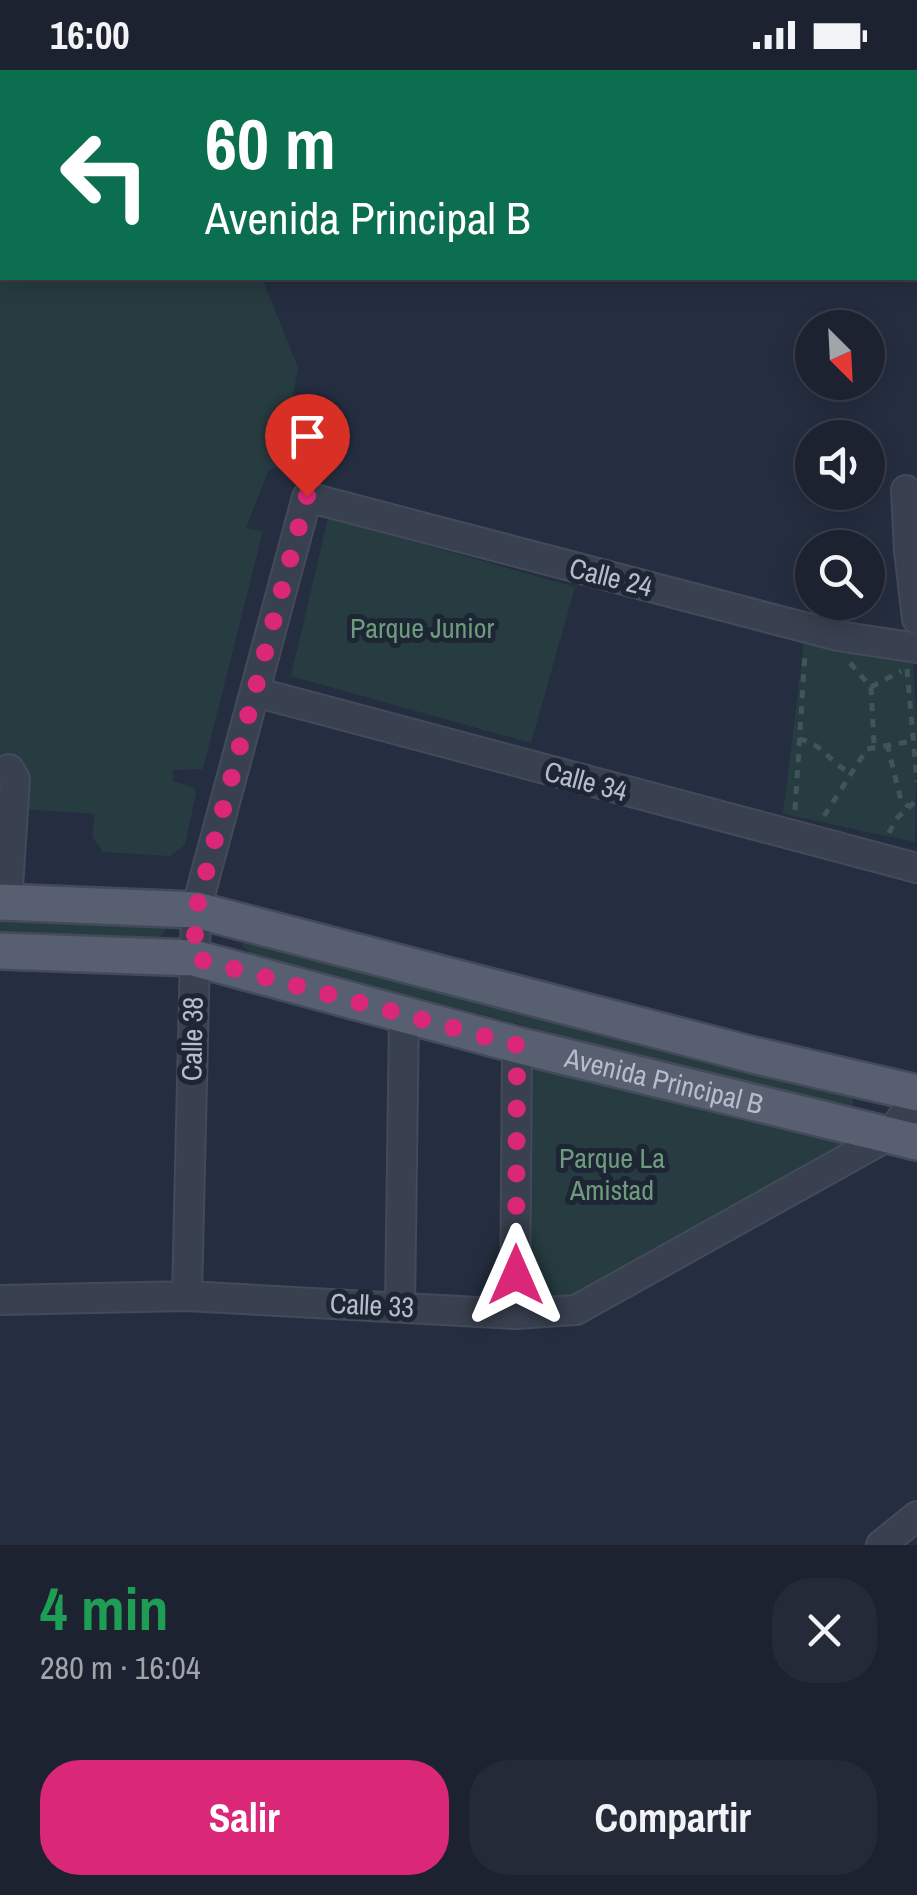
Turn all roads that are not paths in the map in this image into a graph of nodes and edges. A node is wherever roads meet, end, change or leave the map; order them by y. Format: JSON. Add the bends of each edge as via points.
{"nodes":[{"id":1,"x":906,"y":490,"type":"dead end"},
{"id":2,"x":307,"y":496,"type":"joint"},
{"id":3,"x":917,"y":619,"type":"edge"},
{"id":4,"x":917,"y":648,"type":"edge"},
{"id":5,"x":255,"y":692,"type":"junction"},
{"id":6,"x":9,"y":769,"type":"dead end"},
{"id":7,"x":5,"y":864,"type":"edge"},
{"id":8,"x":917,"y":868,"type":"edge"},
{"id":9,"x":3,"y":903,"type":"edge"},
{"id":10,"x":196,"y":910,"type":"junction"},
{"id":11,"x":0,"y":951,"type":"edge"},
{"id":12,"x":194,"y":958,"type":"junction"},
{"id":13,"x":404,"y":1015,"type":"junction"},
{"id":14,"x":517,"y":1045,"type":"junction"},
{"id":15,"x":917,"y":1094,"type":"edge"},
{"id":16,"x":904,"y":1139,"type":"edge"},
{"id":17,"x":187,"y":1296,"type":"junction"},
{"id":18,"x":0,"y":1300,"type":"edge"},
{"id":19,"x":400,"y":1307,"type":"junction"},
{"id":20,"x":515,"y":1314,"type":"junction"},
{"id":21,"x":917,"y":1516,"type":"edge"},
{"id":22,"x":881,"y":1545,"type":"edge"}],
"edges":[{"from":1,"to":3,"type":"street"},
{"from":2,"to":4,"type":"street","name":"Calle 24","via":[[838,636]]},
{"from":2,"to":5,"type":"street","name":"Calle 38"},
{"from":5,"to":8,"type":"street","name":"Calle 34"},
{"from":5,"to":10,"type":"street","name":"Calle 38"},
{"from":6,"to":7,"type":"street","via":[[15,779]]},
{"from":7,"to":9,"type":"street"},
{"from":9,"to":10,"type":"main road","name":"Avenida Principal B"},
{"from":10,"to":12,"type":"street","name":"Calle 38"},
{"from":10,"to":15,"type":"main road","name":"Avenida Principal B"},
{"from":11,"to":12,"type":"main road","name":"Avenida Principal B"},
{"from":12,"to":13,"type":"main road","name":"Avenida Principal B"},
{"from":12,"to":17,"type":"street","name":"Calle 38"},
{"from":13,"to":14,"type":"main road","name":"Avenida Principal B"},
{"from":13,"to":19,"type":"street"},
{"from":14,"to":16,"type":"main road","name":"Avenida Principal B"},
{"from":14,"to":20,"type":"street"},
{"from":15,"to":16,"type":"street","name":"Calle 33"},
{"from":16,"to":20,"type":"street","name":"Calle 33","via":[[576,1310]]},
{"from":17,"to":18,"type":"street","name":"Calle 33"},
{"from":17,"to":19,"type":"street","name":"Calle 33"},
{"from":19,"to":20,"type":"street","name":"Calle 33"},
{"from":21,"to":22,"type":"street"}]}
